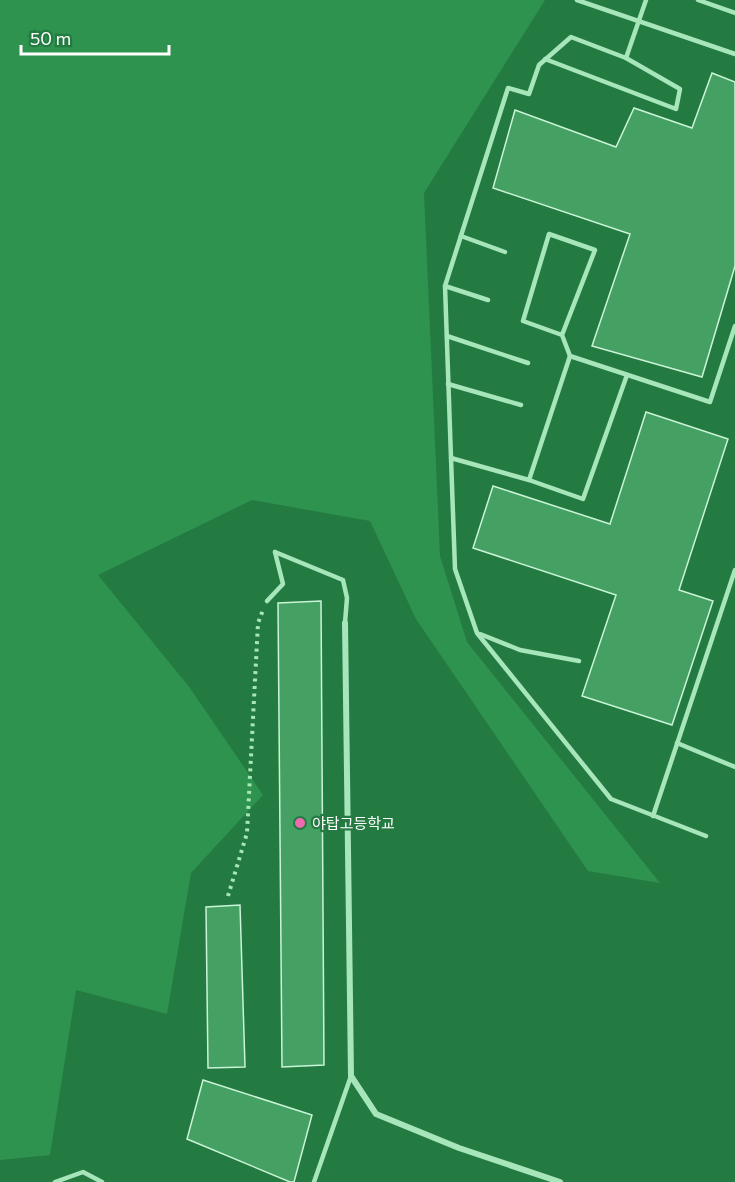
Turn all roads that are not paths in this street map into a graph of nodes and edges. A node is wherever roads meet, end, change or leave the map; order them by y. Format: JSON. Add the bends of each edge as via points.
{"nodes":[{"id":1,"x":577,"y":0,"type":"edge"},
{"id":2,"x":646,"y":0,"type":"edge"},
{"id":3,"x":698,"y":0,"type":"edge"},
{"id":4,"x":735,"y":13,"type":"edge"},
{"id":5,"x":640,"y":21,"type":"junction"},
{"id":6,"x":735,"y":54,"type":"edge"},
{"id":7,"x":626,"y":58,"type":"junction"},
{"id":8,"x":545,"y":59,"type":"junction"},
{"id":9,"x":461,"y":236,"type":"junction"},
{"id":10,"x":504,"y":252,"type":"dead end"},
{"id":11,"x":445,"y":286,"type":"junction"},
{"id":12,"x":488,"y":300,"type":"dead end"},
{"id":13,"x":735,"y":326,"type":"edge"},
{"id":14,"x":562,"y":335,"type":"junction"},
{"id":15,"x":447,"y":336,"type":"junction"},
{"id":16,"x":570,"y":356,"type":"junction"},
{"id":17,"x":528,"y":363,"type":"dead end"},
{"id":18,"x":627,"y":375,"type":"junction"},
{"id":19,"x":448,"y":384,"type":"junction"},
{"id":20,"x":521,"y":405,"type":"dead end"},
{"id":21,"x":451,"y":458,"type":"junction"},
{"id":22,"x":529,"y":480,"type":"junction"},
{"id":23,"x":735,"y":570,"type":"edge"},
{"id":24,"x":267,"y":601,"type":"road end"},
{"id":25,"x":345,"y":623,"type":"joint"},
{"id":26,"x":477,"y":633,"type":"junction"},
{"id":27,"x":579,"y":661,"type":"dead end"},
{"id":28,"x":677,"y":743,"type":"junction"},
{"id":29,"x":735,"y":767,"type":"edge"},
{"id":30,"x":653,"y":816,"type":"junction"},
{"id":31,"x":705,"y":836,"type":"dead end"},
{"id":32,"x":351,"y":1076,"type":"junction"},
{"id":33,"x":55,"y":1182,"type":"edge"},
{"id":34,"x":102,"y":1182,"type":"edge"},
{"id":35,"x":314,"y":1182,"type":"edge"},
{"id":36,"x":560,"y":1182,"type":"edge"}],
"edges":[{"from":1,"to":5,"type":"lane"},
{"from":2,"to":5,"type":"lane"},
{"from":3,"to":4,"type":"lane"},
{"from":5,"to":6,"type":"lane"},
{"from":5,"to":7,"type":"lane"},
{"from":7,"to":8,"type":"lane","via":[[571,37]]},
{"from":7,"to":8,"type":"lane","via":[[680,89],[676,109]]},
{"from":8,"to":9,"type":"lane","via":[[529,94],[508,88]]},
{"from":9,"to":10,"type":"lane"},
{"from":9,"to":11,"type":"lane"},
{"from":11,"to":12,"type":"lane"},
{"from":11,"to":15,"type":"lane"},
{"from":13,"to":18,"type":"lane","via":[[710,402]]},
{"from":14,"to":14,"type":"lane","via":[[523,321],[549,234],[595,250]]},
{"from":14,"to":16,"type":"lane"},
{"from":15,"to":17,"type":"lane"},
{"from":15,"to":19,"type":"lane"},
{"from":16,"to":18,"type":"lane"},
{"from":16,"to":22,"type":"lane"},
{"from":18,"to":22,"type":"lane","via":[[583,500]]},
{"from":19,"to":20,"type":"lane"},
{"from":19,"to":21,"type":"lane"},
{"from":21,"to":22,"type":"lane"},
{"from":21,"to":26,"type":"lane","via":[[455,569]]},
{"from":23,"to":28,"type":"lane"},
{"from":24,"to":25,"type":"lane","via":[[283,584],[275,552],[343,580]]},
{"from":25,"to":32,"type":"street"},
{"from":26,"to":27,"type":"lane","via":[[520,650]]},
{"from":26,"to":30,"type":"lane","via":[[611,799]]},
{"from":28,"to":29,"type":"lane"},
{"from":28,"to":30,"type":"lane"},
{"from":30,"to":31,"type":"lane"},
{"from":32,"to":35,"type":"lane"},
{"from":32,"to":36,"type":"street","via":[[376,1114],[459,1148]]},
{"from":33,"to":34,"type":"lane","via":[[83,1172]]}]}
